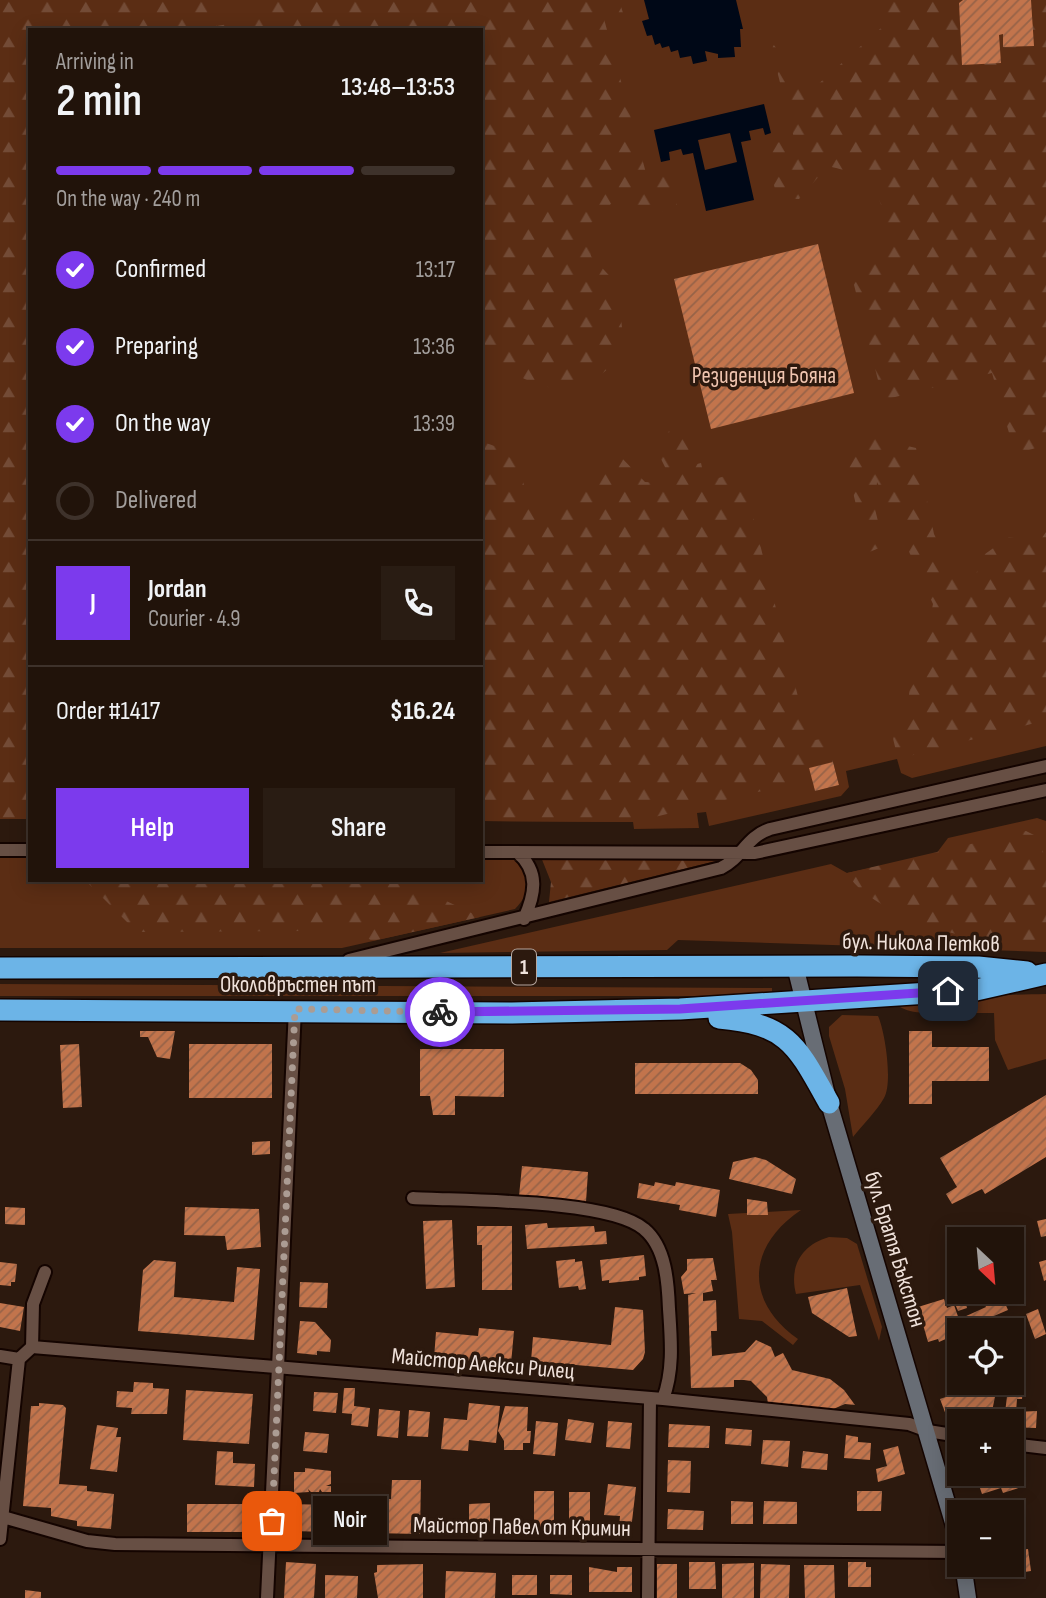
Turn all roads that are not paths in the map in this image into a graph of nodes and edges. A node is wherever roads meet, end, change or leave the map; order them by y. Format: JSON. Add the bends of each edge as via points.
{"nodes":[{"id":1,"x":1046,"y":766,"type":"edge"},
{"id":2,"x":946,"y":789,"type":"junction"},
{"id":3,"x":1046,"y":790,"type":"edge"},
{"id":4,"x":951,"y":811,"type":"junction"},
{"id":5,"x":0,"y":850,"type":"edge"},
{"id":6,"x":28,"y":850,"type":"edge"},
{"id":7,"x":483,"y":852,"type":"edge"},
{"id":8,"x":517,"y":852,"type":"junction"},
{"id":9,"x":739,"y":854,"type":"junction"},
{"id":10,"x":524,"y":919,"type":"junction"},
{"id":11,"x":795,"y":966,"type":"junction"},
{"id":12,"x":0,"y":968,"type":"edge"},
{"id":13,"x":318,"y":968,"type":"junction"},
{"id":14,"x":1046,"y":974,"type":"edge"},
{"id":15,"x":806,"y":1002,"type":"junction"},
{"id":16,"x":295,"y":1009,"type":"junction"},
{"id":17,"x":680,"y":1009,"type":"junction"},
{"id":18,"x":0,"y":1010,"type":"edge"},
{"id":19,"x":829,"y":1104,"type":"junction"},
{"id":20,"x":413,"y":1198,"type":"dead end"},
{"id":21,"x":45,"y":1272,"type":"dead end"},
{"id":22,"x":32,"y":1348,"type":"junction"},
{"id":23,"x":0,"y":1356,"type":"edge"},
{"id":24,"x":19,"y":1359,"type":"junction"},
{"id":25,"x":277,"y":1367,"type":"junction"},
{"id":26,"x":650,"y":1398,"type":"junction"},
{"id":27,"x":663,"y":1399,"type":"junction"},
{"id":28,"x":928,"y":1432,"type":"junction"},
{"id":29,"x":947,"y":1434,"type":"edge"},
{"id":30,"x":1024,"y":1445,"type":"edge"},
{"id":31,"x":1046,"y":1448,"type":"edge"},
{"id":32,"x":947,"y":1500,"type":"edge"},
{"id":33,"x":3,"y":1517,"type":"junction"},
{"id":34,"x":0,"y":1539,"type":"edge"},
{"id":35,"x":271,"y":1545,"type":"junction"},
{"id":36,"x":647,"y":1548,"type":"junction"},
{"id":37,"x":947,"y":1552,"type":"edge"},
{"id":38,"x":965,"y":1577,"type":"edge"},
{"id":39,"x":267,"y":1598,"type":"edge"},
{"id":40,"x":648,"y":1598,"type":"edge"},
{"id":41,"x":968,"y":1598,"type":"edge"}],
"edges":[{"from":1,"to":2,"type":"street"},
{"from":2,"to":4,"type":"street","via":[[938,801]]},
{"from":2,"to":9,"type":"street","via":[[754,834]]},
{"from":3,"to":4,"type":"street"},
{"from":4,"to":9,"type":"street"},
{"from":5,"to":6,"type":"street"},
{"from":7,"to":8,"type":"street"},
{"from":8,"to":9,"type":"street"},
{"from":8,"to":10,"type":"street","via":[[527,861],[534,879],[534,896]]},
{"from":9,"to":10,"type":"street","via":[[721,868]]},
{"from":10,"to":13,"type":"street"},
{"from":11,"to":13,"type":"highway","name":"Околовръстен път","number":"1"},
{"from":11,"to":14,"type":"highway","name":"бул. Никола Петков","number":"1","via":[[978,967]]},
{"from":11,"to":15,"type":"street","name":"бул. Братя Бъкстон"},
{"from":12,"to":13,"type":"highway","name":"Околовръстен път","number":"1"},
{"from":14,"to":15,"type":"highway","name":"бул. Никола Петков","number":"1","via":[[976,990]]},
{"from":15,"to":17,"type":"highway","name":"Околовръстен път","number":"1"},
{"from":15,"to":19,"type":"street","name":"бул. Братя Бъкстон"},
{"from":16,"to":17,"type":"highway","name":"Околовръстен път","number":"1","via":[[512,1013]]},
{"from":16,"to":18,"type":"highway","name":"Околовръстен път","number":"1"},
{"from":16,"to":25,"type":"street"},
{"from":17,"to":19,"type":"highway","via":[[747,1020],[782,1034],[806,1062]]},
{"from":19,"to":28,"type":"street","name":"бул. Братя Бъкстон"},
{"from":20,"to":27,"type":"street","via":[[594,1209],[625,1217],[646,1230],[668,1282],[671,1380]]},
{"from":21,"to":22,"type":"street","via":[[33,1304]]},
{"from":22,"to":24,"type":"street"},
{"from":22,"to":25,"type":"street","name":"Майстор Алекси Рилец"},
{"from":23,"to":24,"type":"street"},
{"from":24,"to":33,"type":"street"},
{"from":25,"to":26,"type":"street","name":"Майстор Алекси Рилец"},
{"from":25,"to":35,"type":"street"},
{"from":26,"to":27,"type":"street","name":"Майстор Алекси Рилец"},
{"from":26,"to":36,"type":"street"},
{"from":27,"to":28,"type":"street","name":"Майстор Алекси Рилец","via":[[909,1424]]},
{"from":28,"to":29,"type":"street","name":"Майстор Алекси Рилец"},
{"from":28,"to":32,"type":"street","name":"бул. Братя Бъкстон"},
{"from":30,"to":31,"type":"street"},
{"from":33,"to":34,"type":"street"},
{"from":33,"to":35,"type":"street","name":"Майстор Павел от Кримин","via":[[87,1541]]},
{"from":35,"to":36,"type":"street","name":"Майстор Павел от Кримин"},
{"from":35,"to":39,"type":"street"},
{"from":36,"to":37,"type":"street","name":"Майстор Павел от Кримин"},
{"from":36,"to":40,"type":"street"},
{"from":38,"to":41,"type":"street"}]}
